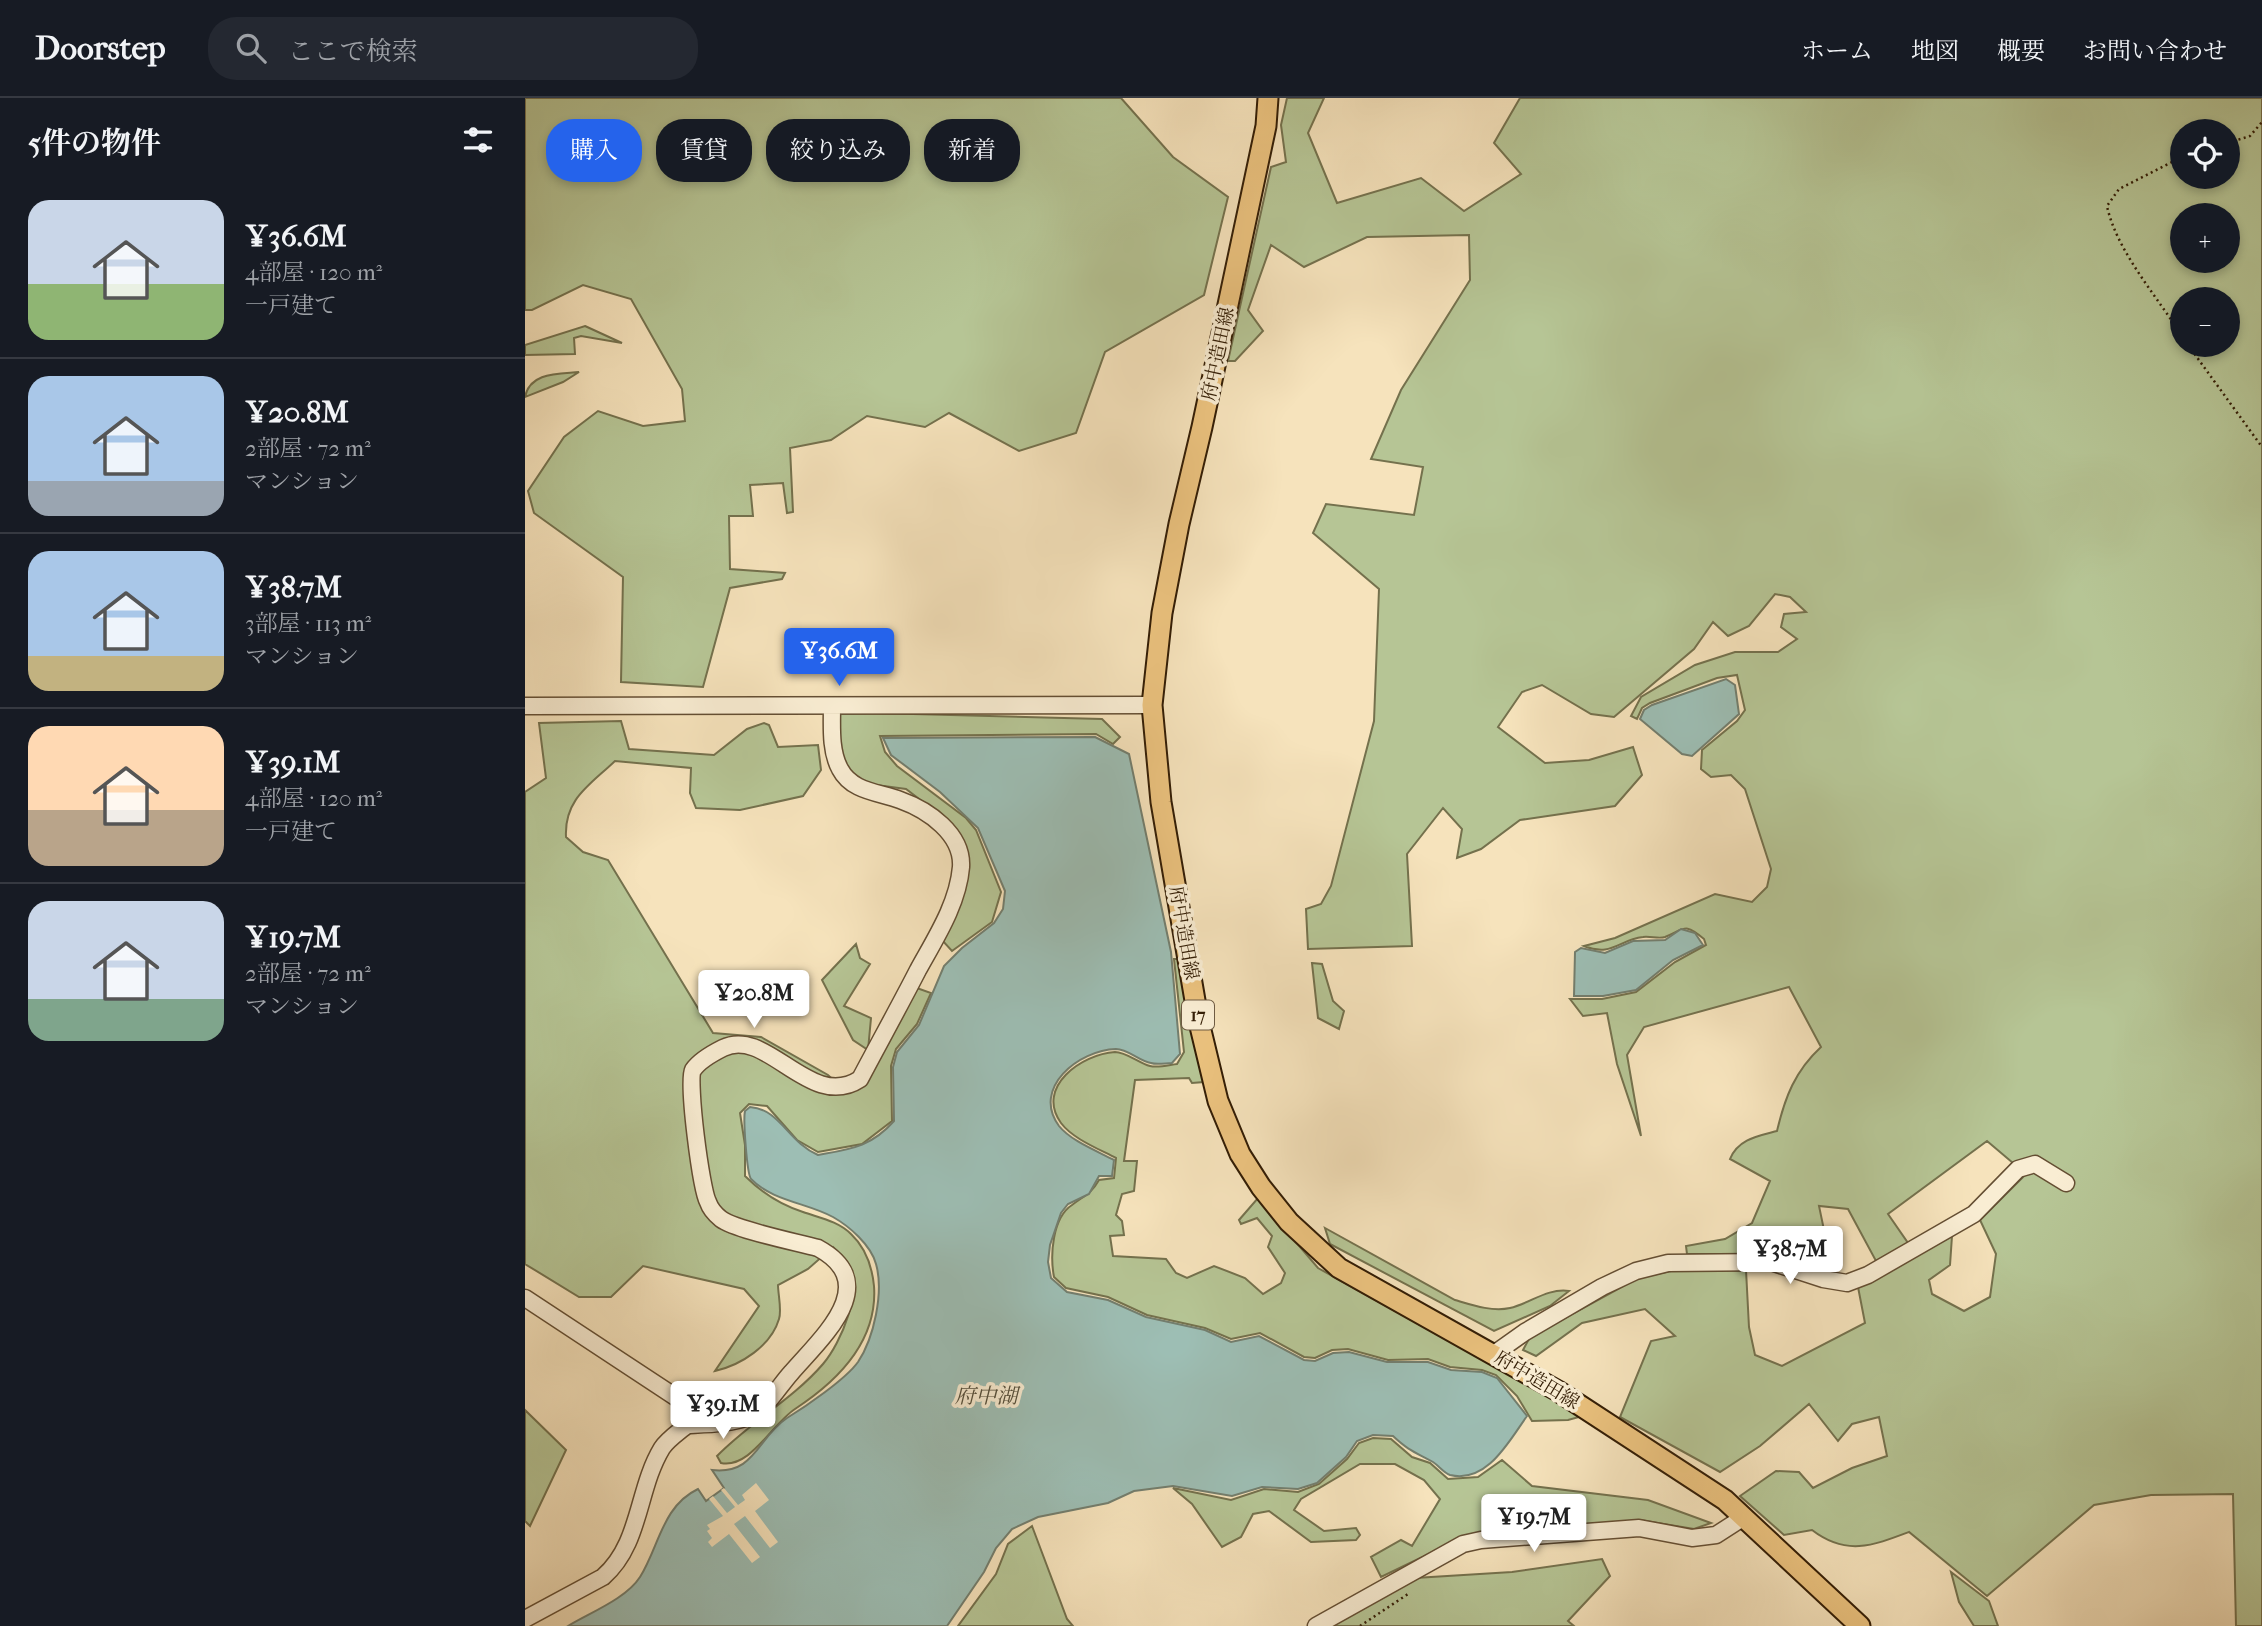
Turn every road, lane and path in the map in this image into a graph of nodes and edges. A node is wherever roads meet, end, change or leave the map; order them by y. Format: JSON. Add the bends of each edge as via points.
{"nodes":[{"id":1,"x":1268,"y":98,"type":"edge"},
{"id":2,"x":2262,"y":122,"type":"edge"},
{"id":3,"x":2240,"y":139,"type":"edge"},
{"id":4,"x":2170,"y":163,"type":"edge"},
{"id":5,"x":2170,"y":319,"type":"edge"},
{"id":6,"x":2197,"y":357,"type":"edge"},
{"id":7,"x":2262,"y":447,"type":"edge"},
{"id":8,"x":1152,"y":705,"type":"junction"},
{"id":9,"x":525,"y":706,"type":"edge"},
{"id":10,"x":832,"y":706,"type":"junction"},
{"id":11,"x":2066,"y":1183,"type":"dead end"},
{"id":12,"x":525,"y":1298,"type":"edge"},
{"id":13,"x":1494,"y":1354,"type":"junction"},
{"id":14,"x":687,"y":1425,"type":"junction"},
{"id":15,"x":1744,"y":1517,"type":"junction"},
{"id":16,"x":525,"y":1619,"type":"edge"},
{"id":17,"x":1317,"y":1626,"type":"edge"},
{"id":18,"x":1860,"y":1626,"type":"edge"}],
"edges":[{"from":1,"to":8,"type":"main road","name":"府中造田線","number":"17","via":[[1255,178],[1179,524],[1162,613]]},
{"from":2,"to":3,"type":"path"},
{"from":4,"to":5,"type":"path","via":[[2119,189],[2107,206],[2110,220]]},
{"from":6,"to":7,"type":"path"},
{"from":8,"to":10,"type":"street"},
{"from":8,"to":13,"type":"main road","name":"府中造田線","number":"17","via":[[1161,803],[1198,1018],[1218,1101],[1240,1154],[1289,1222],[1339,1268]]},
{"from":9,"to":10,"type":"street"},
{"from":10,"to":14,"type":"street","via":[[840,770],[851,783],[900,800],[938,822],[959,849],[957,886],[944,921],[860,1079],[850,1086],[832,1089],[757,1049],[737,1045],[726,1046],[694,1070],[691,1098],[707,1201],[723,1220],[832,1256],[847,1281],[847,1298],[836,1322],[753,1416]]},
{"from":11,"to":13,"type":"street","via":[[2035,1164],[2018,1169],[1974,1214],[1847,1283],[1771,1262],[1668,1263],[1636,1270]]},
{"from":12,"to":14,"type":"street","via":[[680,1400]]},
{"from":13,"to":15,"type":"main road","name":"府中造田線","number":"17","via":[[1646,1445]]},
{"from":14,"to":16,"type":"street","via":[[664,1444],[622,1557],[603,1577]]},
{"from":15,"to":17,"type":"street","via":[[1716,1535],[1692,1538],[1639,1528],[1472,1542]]},
{"from":15,"to":18,"type":"main road","name":"府中造田線","number":"17"}]}
